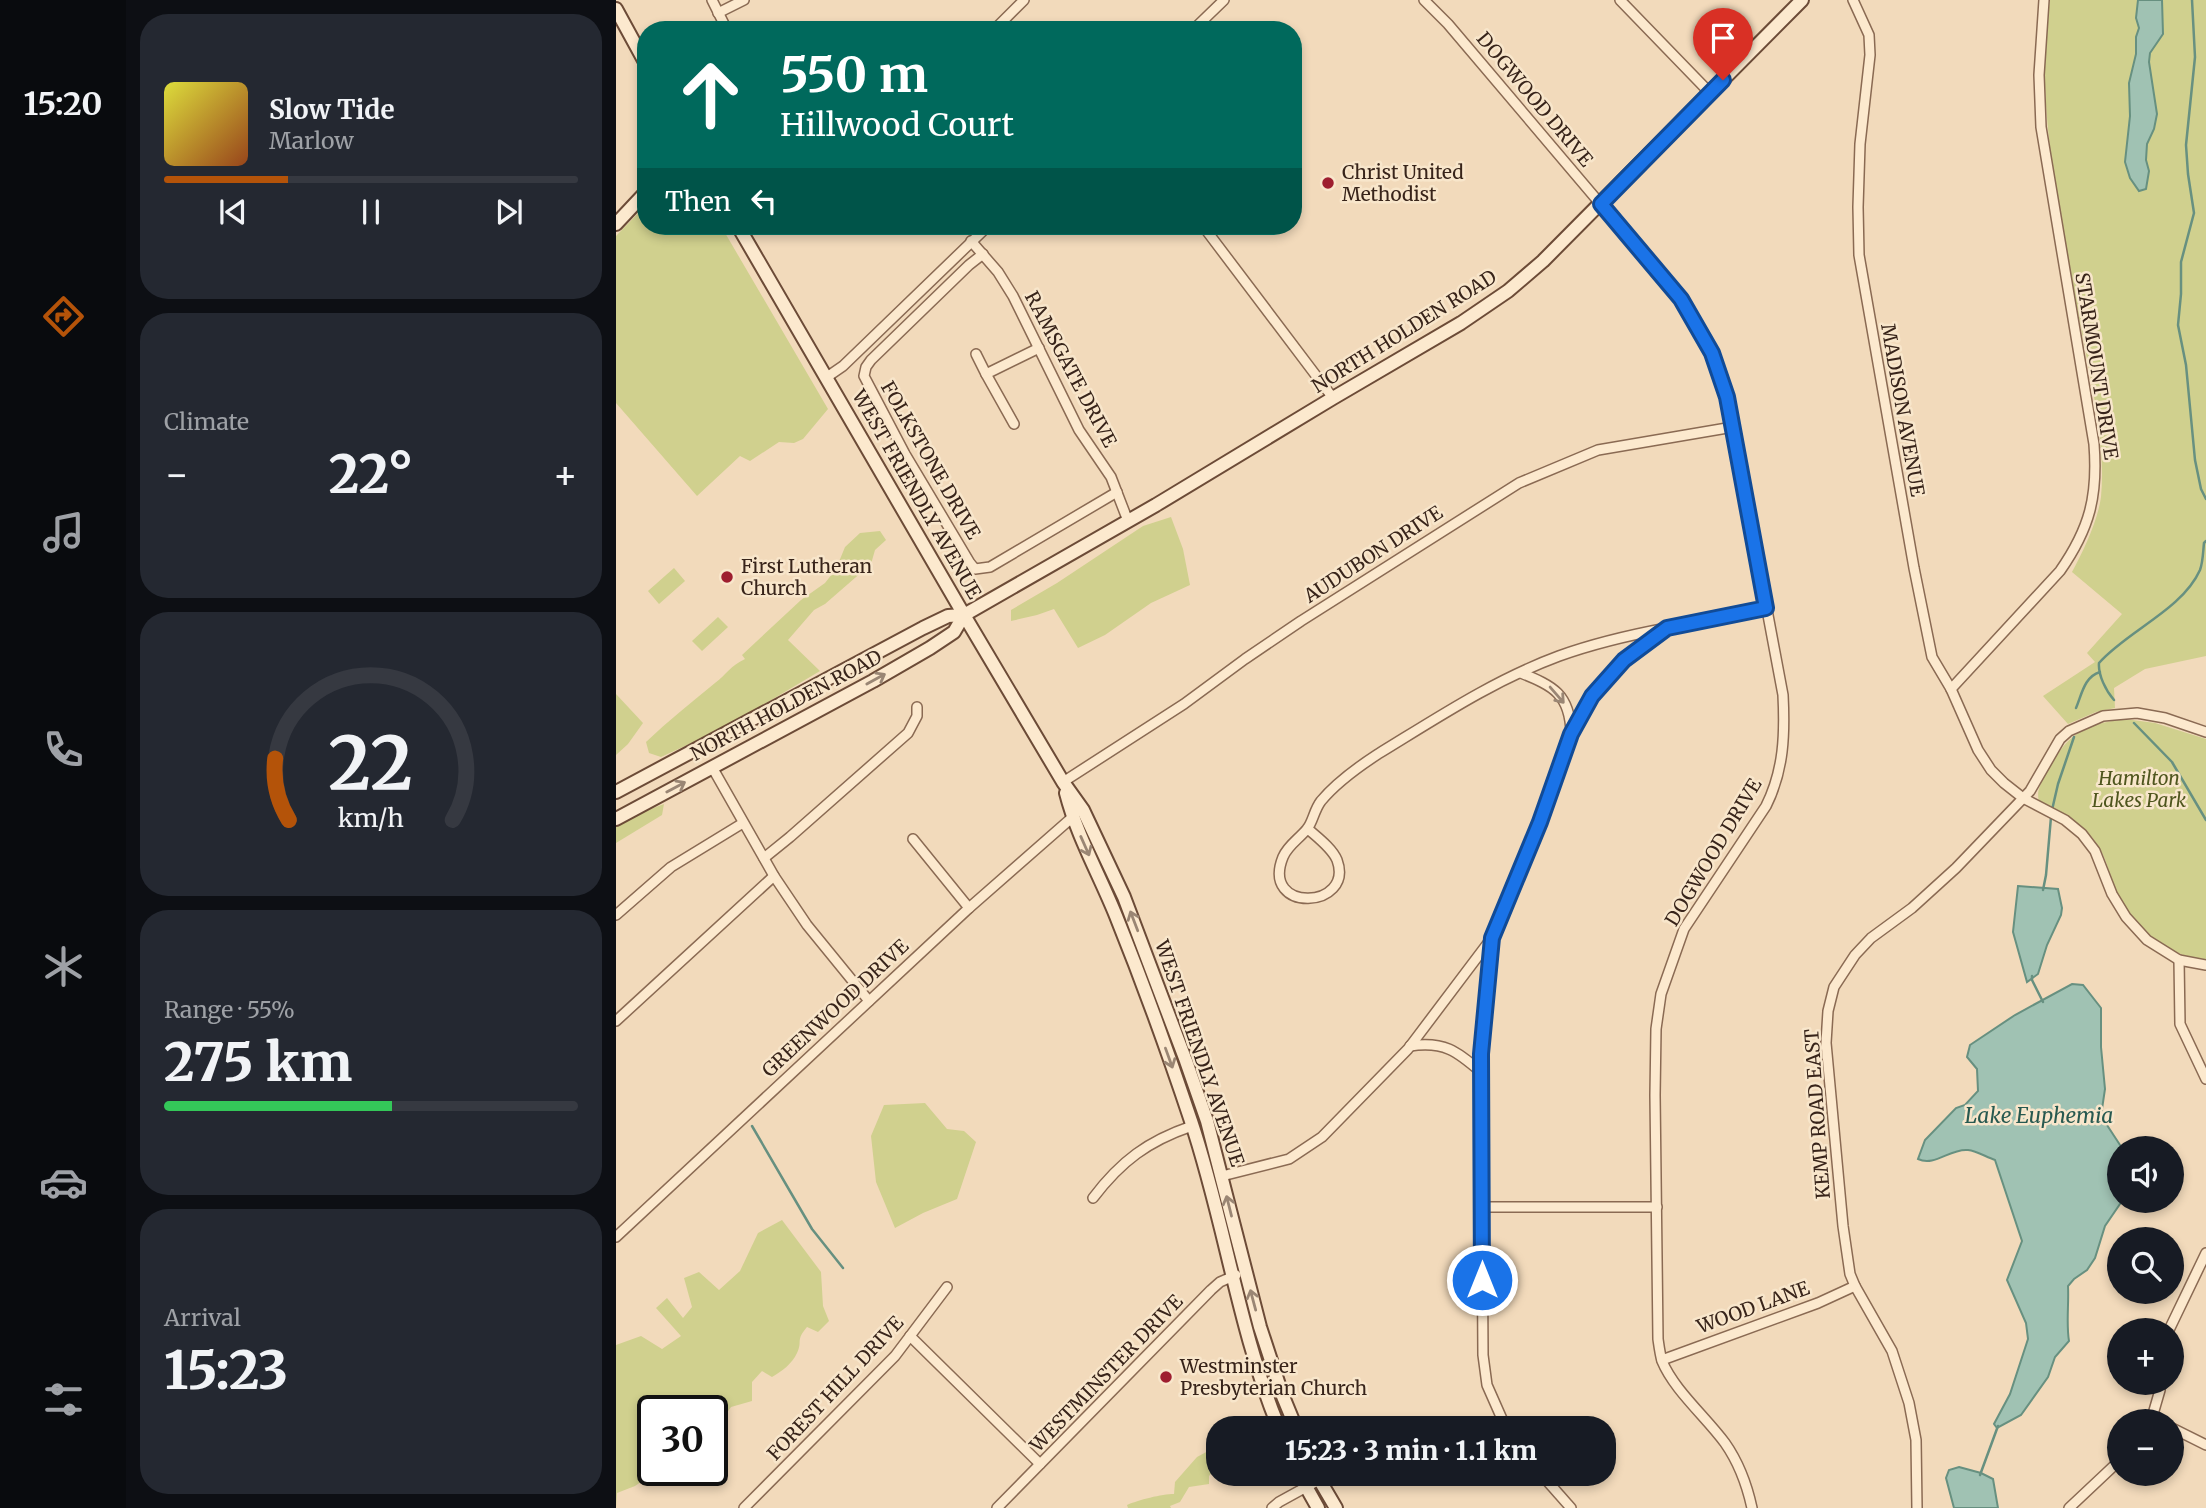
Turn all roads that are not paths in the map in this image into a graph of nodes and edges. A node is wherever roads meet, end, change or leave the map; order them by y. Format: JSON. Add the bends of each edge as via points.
{"nodes":[{"id":1,"x":712,"y":0,"type":"edge"},
{"id":2,"x":744,"y":0,"type":"edge"},
{"id":3,"x":1024,"y":0,"type":"edge"},
{"id":4,"x":1224,"y":0,"type":"edge"},
{"id":5,"x":1424,"y":0,"type":"edge"},
{"id":6,"x":1620,"y":0,"type":"edge"},
{"id":7,"x":1802,"y":0,"type":"edge"},
{"id":8,"x":1853,"y":0,"type":"edge"},
{"id":9,"x":2044,"y":0,"type":"edge"},
{"id":10,"x":616,"y":9,"type":"edge"},
{"id":11,"x":718,"y":13,"type":"junction"},
{"id":12,"x":722,"y":21,"type":"edge"},
{"id":13,"x":1003,"y":21,"type":"edge"},
{"id":14,"x":1202,"y":21,"type":"edge"},
{"id":15,"x":637,"y":48,"type":"edge"},
{"id":16,"x":1710,"y":93,"type":"junction"},
{"id":17,"x":637,"y":201,"type":"edge"},
{"id":18,"x":1601,"y":204,"type":"junction"},
{"id":19,"x":616,"y":223,"type":"edge"},
{"id":20,"x":743,"y":235,"type":"edge"},
{"id":21,"x":978,"y":235,"type":"edge"},
{"id":22,"x":1210,"y":235,"type":"edge"},
{"id":23,"x":971,"y":241,"type":"junction"},
{"id":24,"x":983,"y":254,"type":"junction"},
{"id":25,"x":1039,"y":348,"type":"junction"},
{"id":26,"x":976,"y":354,"type":"dead end"},
{"id":27,"x":986,"y":374,"type":"junction"},
{"id":28,"x":827,"y":377,"type":"junction"},
{"id":29,"x":1333,"y":398,"type":"junction"},
{"id":30,"x":1014,"y":425,"type":"dead end"},
{"id":31,"x":1733,"y":427,"type":"junction"},
{"id":32,"x":1117,"y":492,"type":"junction"},
{"id":33,"x":1129,"y":520,"type":"junction"},
{"id":34,"x":1766,"y":608,"type":"junction"},
{"id":35,"x":964,"y":615,"type":"junction"},
{"id":36,"x":1667,"y":628,"type":"junction"},
{"id":37,"x":1521,"y":673,"type":"junction"},
{"id":38,"x":1951,"y":689,"type":"junction"},
{"id":39,"x":917,"y":707,"type":"dead end"},
{"id":40,"x":2206,"y":732,"type":"edge"},
{"id":41,"x":1571,"y":734,"type":"junction"},
{"id":42,"x":712,"y":767,"type":"junction"},
{"id":43,"x":1063,"y":782,"type":"junction"},
{"id":44,"x":616,"y":792,"type":"edge"},
{"id":45,"x":2023,"y":798,"type":"junction"},
{"id":46,"x":1077,"y":813,"type":"junction"},
{"id":47,"x":616,"y":819,"type":"edge"},
{"id":48,"x":743,"y":823,"type":"junction"},
{"id":49,"x":1308,"y":829,"type":"junction"},
{"id":50,"x":913,"y":839,"type":"dead end"},
{"id":51,"x":764,"y":858,"type":"junction"},
{"id":52,"x":774,"y":876,"type":"junction"},
{"id":53,"x":969,"y":908,"type":"junction"},
{"id":54,"x":616,"y":915,"type":"edge"},
{"id":55,"x":1492,"y":938,"type":"junction"},
{"id":56,"x":2179,"y":960,"type":"junction"},
{"id":57,"x":2206,"y":965,"type":"edge"},
{"id":58,"x":869,"y":1001,"type":"junction"},
{"id":59,"x":616,"y":1021,"type":"edge"},
{"id":60,"x":1410,"y":1046,"type":"junction"},
{"id":61,"x":1481,"y":1072,"type":"junction"},
{"id":62,"x":2206,"y":1079,"type":"edge"},
{"id":63,"x":1192,"y":1125,"type":"junction"},
{"id":64,"x":1222,"y":1176,"type":"junction"},
{"id":65,"x":1093,"y":1198,"type":"dead end"},
{"id":66,"x":1482,"y":1207,"type":"junction"},
{"id":67,"x":1657,"y":1207,"type":"junction"},
{"id":68,"x":616,"y":1237,"type":"edge"},
{"id":69,"x":2206,"y":1254,"type":"edge"},
{"id":70,"x":1246,"y":1273,"type":"junction"},
{"id":71,"x":1231,"y":1276,"type":"junction"},
{"id":72,"x":1855,"y":1286,"type":"junction"},
{"id":73,"x":947,"y":1287,"type":"dead end"},
{"id":74,"x":2175,"y":1318,"type":"edge"},
{"id":75,"x":911,"y":1336,"type":"junction"},
{"id":76,"x":1662,"y":1360,"type":"junction"},
{"id":77,"x":1274,"y":1416,"type":"edge"},
{"id":78,"x":1291,"y":1416,"type":"edge"},
{"id":79,"x":1501,"y":1416,"type":"edge"},
{"id":80,"x":2184,"y":1434,"type":"edge"},
{"id":81,"x":2206,"y":1445,"type":"edge"},
{"id":82,"x":1040,"y":1464,"type":"junction"},
{"id":83,"x":2107,"y":1472,"type":"edge"},
{"id":84,"x":1323,"y":1486,"type":"edge"},
{"id":85,"x":1552,"y":1486,"type":"edge"},
{"id":86,"x":1306,"y":1487,"type":"joint"},
{"id":87,"x":1333,"y":1503,"type":"edge"},
{"id":88,"x":1316,"y":1507,"type":"edge"},
{"id":89,"x":744,"y":1508,"type":"edge"},
{"id":90,"x":998,"y":1508,"type":"edge"},
{"id":91,"x":1272,"y":1508,"type":"edge"},
{"id":92,"x":1571,"y":1508,"type":"edge"},
{"id":93,"x":1752,"y":1508,"type":"edge"},
{"id":94,"x":1917,"y":1508,"type":"edge"},
{"id":95,"x":2069,"y":1508,"type":"edge"}],
"edges":[{"from":1,"to":11,"type":"street"},
{"from":2,"to":11,"type":"street"},
{"from":3,"to":13,"type":"street"},
{"from":4,"to":14,"type":"street"},
{"from":5,"to":18,"type":"street","name":"DOGWOOD DRIVE"},
{"from":6,"to":16,"type":"street"},
{"from":7,"to":16,"type":"main road","name":"NORTH HOLDEN ROAD"},
{"from":8,"to":38,"type":"street","name":"MADISON AVENUE","via":[[1869,35],[1870,55],[1860,144],[1859,255],[1929,644]]},
{"from":9,"to":38,"type":"street","name":"STARMOUNT DRIVE","via":[[2041,127],[2096,477],[2091,507],[2074,551]]},
{"from":10,"to":15,"type":"main road"},
{"from":11,"to":12,"type":"street"},
{"from":16,"to":18,"type":"main road","name":"NORTH HOLDEN ROAD"},
{"from":17,"to":19,"type":"main road"},
{"from":18,"to":29,"type":"main road","name":"NORTH HOLDEN ROAD","via":[[1508,291]]},
{"from":18,"to":31,"type":"street","name":"DOGWOOD DRIVE","via":[[1664,276],[1696,322],[1712,353]]},
{"from":20,"to":28,"type":"main road","name":"WEST FRIENDLY AVENUE"},
{"from":21,"to":23,"type":"street"},
{"from":22,"to":29,"type":"street"},
{"from":23,"to":24,"type":"street","name":"RAMSGATE DRIVE"},
{"from":23,"to":28,"type":"street"},
{"from":24,"to":25,"type":"street","name":"RAMSGATE DRIVE","via":[[1013,296]]},
{"from":24,"to":32,"type":"street","name":"FOLKSTONE DRIVE","via":[[866,367],[864,376],[905,454],[975,569],[990,567]]},
{"from":25,"to":27,"type":"street"},
{"from":25,"to":32,"type":"street","name":"RAMSGATE DRIVE","via":[[1079,430]]},
{"from":26,"to":27,"type":"street"},
{"from":27,"to":30,"type":"street"},
{"from":28,"to":35,"type":"main road","name":"WEST FRIENDLY AVENUE"},
{"from":29,"to":33,"type":"main road","name":"NORTH HOLDEN ROAD"},
{"from":31,"to":34,"type":"street","name":"DOGWOOD DRIVE"},
{"from":31,"to":43,"type":"street","name":"AUDUBON DRIVE","via":[[1598,450],[1519,483],[1301,621]]},
{"from":32,"to":33,"type":"street","name":"RAMSGATE DRIVE"},
{"from":33,"to":35,"type":"main road","name":"NORTH HOLDEN ROAD"},
{"from":34,"to":36,"type":"street"},
{"from":34,"to":67,"type":"street","name":"DOGWOOD DRIVE","via":[[1783,695],[1783,759],[1766,806],[1684,929],[1661,994],[1656,1029]]},
{"from":42,"to":35,"type":"main road","name":"NORTH HOLDEN ROAD","one_way":true,"via":[[930,648],[954,632]]},
{"from":35,"to":43,"type":"main road","name":"WEST FRIENDLY AVENUE"},
{"from":35,"to":44,"type":"main road","name":"NORTH HOLDEN ROAD","via":[[948,616],[923,628]]},
{"from":36,"to":37,"type":"street","via":[[1611,639]]},
{"from":36,"to":41,"type":"street","via":[[1624,660],[1592,696]]},
{"from":37,"to":41,"type":"street","one_way":true,"via":[[1559,694],[1571,714]]},
{"from":37,"to":49,"type":"street","via":[[1476,693],[1366,762],[1322,800]]},
{"from":38,"to":45,"type":"street","name":"MADISON AVENUE","via":[[1991,770]]},
{"from":39,"to":51,"type":"street","via":[[908,733]]},
{"from":40,"to":45,"type":"street","name":"KEMP ROAD EAST","via":[[2137,712],[2103,716],[2060,739]]},
{"from":41,"to":55,"type":"street"},
{"from":47,"to":42,"type":"main road","name":"NORTH HOLDEN ROAD","one_way":true},
{"from":42,"to":48,"type":"street"},
{"from":43,"to":46,"type":"main road","name":"WEST FRIENDLY AVENUE"},
{"from":45,"to":56,"type":"street","via":[[2082,834],[2095,851],[2126,917],[2147,940]]},
{"from":45,"to":72,"type":"street","name":"KEMP ROAD EAST","via":[[1947,876],[1871,938],[1834,987],[1826,1043],[1843,1226]]},
{"from":46,"to":53,"type":"street","name":"GREENWOOD DRIVE"},
{"from":46,"to":63,"type":"main road","name":"WEST FRIENDLY AVENUE","one_way":true},
{"from":64,"to":46,"type":"main road","name":"WEST FRIENDLY AVENUE","one_way":true,"via":[[1207,1121],[1130,910]]},
{"from":48,"to":51,"type":"street"},
{"from":48,"to":54,"type":"street","via":[[671,867]]},
{"from":49,"to":49,"type":"street","via":[[1284,854],[1279,874],[1286,890],[1309,900],[1333,887],[1338,869],[1332,852]]},
{"from":50,"to":53,"type":"street"},
{"from":51,"to":52,"type":"street"},
{"from":52,"to":58,"type":"street"},
{"from":52,"to":59,"type":"street"},
{"from":53,"to":58,"type":"street","name":"GREENWOOD DRIVE"},
{"from":55,"to":60,"type":"street"},
{"from":55,"to":61,"type":"street"},
{"from":56,"to":57,"type":"street"},
{"from":56,"to":62,"type":"street","via":[[2180,1024]]},
{"from":58,"to":68,"type":"street","name":"GREENWOOD DRIVE"},
{"from":60,"to":61,"type":"street","via":[[1427,1043],[1448,1048]]},
{"from":60,"to":64,"type":"street","via":[[1322,1137],[1289,1158]]},
{"from":61,"to":66,"type":"street"},
{"from":63,"to":65,"type":"street","via":[[1135,1153]]},
{"from":63,"to":71,"type":"main road","name":"WEST FRIENDLY AVENUE"},
{"from":70,"to":64,"type":"main road","name":"WEST FRIENDLY AVENUE","one_way":true},
{"from":66,"to":67,"type":"street"},
{"from":66,"to":79,"type":"street","via":[[1483,1355],[1487,1385]]},
{"from":67,"to":76,"type":"street","name":"DOGWOOD DRIVE"},
{"from":69,"to":74,"type":"street"},
{"from":70,"to":71,"type":"street","name":"WESTMINSTER DRIVE"},
{"from":78,"to":70,"type":"main road","name":"WEST FRIENDLY AVENUE","one_way":true},
{"from":71,"to":77,"type":"main road","name":"WEST FRIENDLY AVENUE"},
{"from":71,"to":82,"type":"street","name":"WESTMINSTER DRIVE","via":[[1211,1290]]},
{"from":72,"to":76,"type":"street","name":"WOOD LANE"},
{"from":72,"to":94,"type":"street","name":"KEMP ROAD EAST","via":[[1892,1351],[1909,1403],[1916,1440]]},
{"from":73,"to":75,"type":"street","name":"FOREST HILL DRIVE"},
{"from":75,"to":82,"type":"street"},
{"from":75,"to":89,"type":"street","name":"FOREST HILL DRIVE"},
{"from":76,"to":93,"type":"street","name":"DOGWOOD DRIVE","via":[[1726,1445],[1744,1478]]},
{"from":80,"to":81,"type":"street"},
{"from":82,"to":90,"type":"street","name":"WESTMINSTER DRIVE"},
{"from":83,"to":95,"type":"street"},
{"from":84,"to":87,"type":"main road"},
{"from":85,"to":92,"type":"street"},
{"from":86,"to":88,"type":"main road"},
{"from":86,"to":91,"type":"street"},
{"from":87,"to":88,"type":"street"}]}
